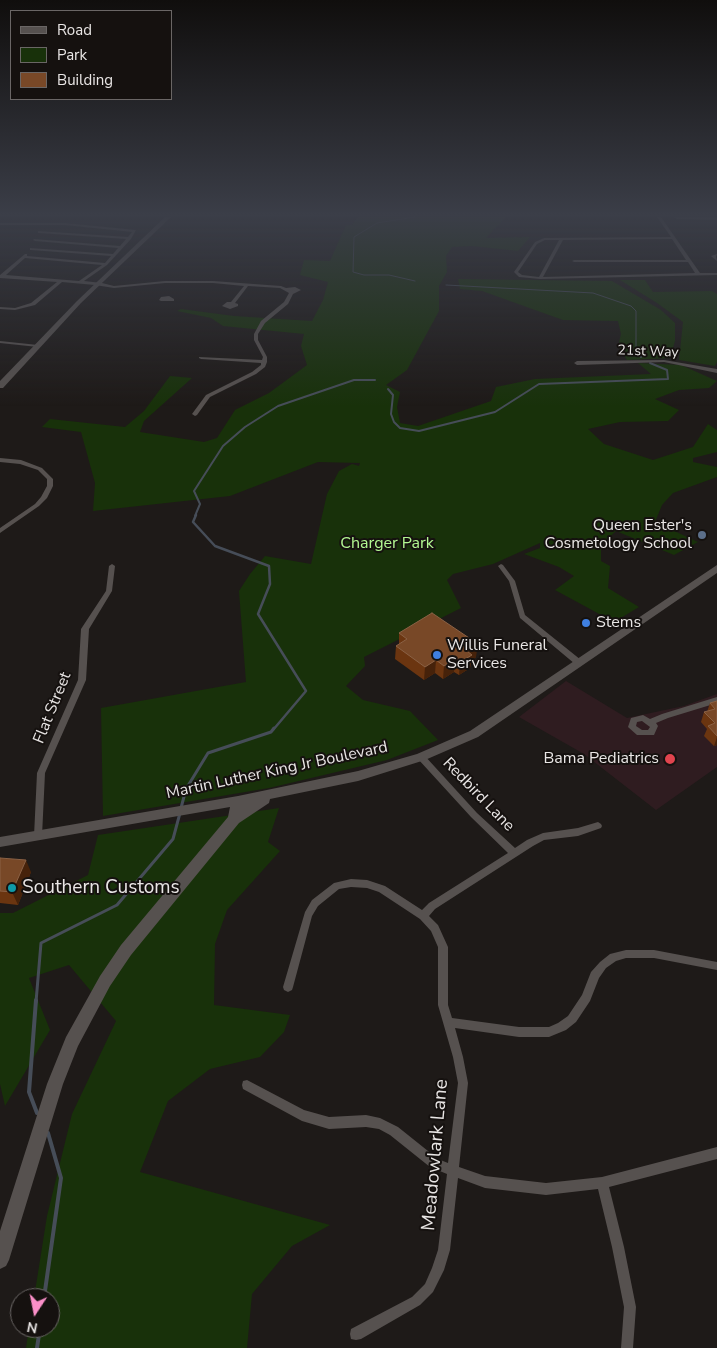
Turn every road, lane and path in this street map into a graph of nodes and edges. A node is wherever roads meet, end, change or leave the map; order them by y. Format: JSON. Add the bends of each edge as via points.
{"nodes":[{"id":1,"x":47,"y":280,"type":"edge"},
{"id":2,"x":83,"y":280,"type":"edge"},
{"id":3,"x":101,"y":280,"type":"edge"},
{"id":4,"x":60,"y":281,"type":"junction"},
{"id":5,"x":172,"y":281,"type":"junction"},
{"id":6,"x":79,"y":283,"type":"junction"},
{"id":7,"x":97,"y":284,"type":"junction"},
{"id":8,"x":247,"y":284,"type":"junction"},
{"id":9,"x":166,"y":297,"type":"dead end"},
{"id":10,"x":233,"y":303,"type":"dead end"},
{"id":11,"x":0,"y":308,"type":"edge"},
{"id":12,"x":0,"y":342,"type":"edge"},
{"id":13,"x":38,"y":346,"type":"junction"},
{"id":14,"x":201,"y":358,"type":"dead end"},
{"id":15,"x":265,"y":362,"type":"junction"},
{"id":16,"x":577,"y":363,"type":"dead end"},
{"id":17,"x":717,"y":370,"type":"edge"},
{"id":18,"x":0,"y":386,"type":"edge"},
{"id":19,"x":195,"y":414,"type":"dead end"},
{"id":20,"x":0,"y":460,"type":"edge"},
{"id":21,"x":0,"y":531,"type":"edge"},
{"id":22,"x":112,"y":566,"type":"dead end"},
{"id":23,"x":501,"y":566,"type":"dead end"},
{"id":24,"x":717,"y":568,"type":"edge"},
{"id":25,"x":578,"y":662,"type":"junction"},
{"id":26,"x":717,"y":700,"type":"edge"},
{"id":27,"x":652,"y":722,"type":"dead end"},
{"id":28,"x":421,"y":757,"type":"junction"},
{"id":29,"x":272,"y":794,"type":"junction"},
{"id":30,"x":238,"y":801,"type":"junction"},
{"id":31,"x":234,"y":818,"type":"junction"},
{"id":32,"x":598,"y":826,"type":"dead end"},
{"id":33,"x":38,"y":836,"type":"junction"},
{"id":34,"x":0,"y":842,"type":"edge"},
{"id":35,"x":514,"y":853,"type":"junction"},
{"id":36,"x":423,"y":916,"type":"junction"},
{"id":37,"x":717,"y":966,"type":"edge"},
{"id":38,"x":288,"y":987,"type":"dead end"},
{"id":39,"x":447,"y":1022,"type":"junction"},
{"id":40,"x":247,"y":1085,"type":"dead end"},
{"id":41,"x":717,"y":1153,"type":"edge"},
{"id":42,"x":454,"y":1172,"type":"junction"},
{"id":43,"x":602,"y":1183,"type":"junction"},
{"id":44,"x":2,"y":1250,"type":"edge"},
{"id":45,"x":356,"y":1334,"type":"dead end"},
{"id":46,"x":627,"y":1348,"type":"edge"}],
"edges":[{"from":1,"to":4,"type":"street"},
{"from":2,"to":6,"type":"street"},
{"from":3,"to":7,"type":"main road"},
{"from":4,"to":6,"type":"street"},
{"from":4,"to":11,"type":"street","via":[[32,304],[15,309]]},
{"from":5,"to":7,"type":"street","via":[[102,287]]},
{"from":5,"to":8,"type":"street"},
{"from":5,"to":9,"type":"street"},
{"from":6,"to":7,"type":"street"},
{"from":7,"to":13,"type":"main road"},
{"from":8,"to":10,"type":"street"},
{"from":8,"to":15,"type":"street","via":[[289,291],[286,303],[263,322],[256,334]]},
{"from":12,"to":13,"type":"street"},
{"from":13,"to":18,"type":"main road"},
{"from":14,"to":15,"type":"street"},
{"from":15,"to":19,"type":"street","via":[[254,373],[208,396]]},
{"from":16,"to":17,"type":"street","name":"21st Way","via":[[664,361]]},
{"from":20,"to":21,"type":"street","via":[[21,462],[40,469],[50,479],[50,486],[40,501]]},
{"from":22,"to":33,"type":"street","name":"Flat Street","via":[[109,591],[86,629],[82,680],[41,773]]},
{"from":23,"to":25,"type":"street","via":[[512,581],[522,616]]},
{"from":24,"to":25,"type":"main road","name":"Martin Luther King Jr Boulevard"},
{"from":25,"to":28,"type":"main road","name":"Martin Luther King Jr Boulevard","via":[[474,734]]},
{"from":26,"to":27,"type":"street"},
{"from":28,"to":29,"type":"main road","name":"Martin Luther King Jr Boulevard","via":[[358,776]]},
{"from":28,"to":35,"type":"street","name":"Redbird Lane"},
{"from":29,"to":30,"type":"main road","name":"Martin Luther King Jr Boulevard"},
{"from":29,"to":31,"type":"main road"},
{"from":30,"to":31,"type":"main road"},
{"from":30,"to":33,"type":"main road","name":"Martin Luther King Jr Boulevard"},
{"from":31,"to":44,"type":"main road","via":[[126,950],[72,1042],[55,1084]]},
{"from":32,"to":35,"type":"street","via":[[544,837]]},
{"from":33,"to":34,"type":"main road","name":"Martin Luther King Jr Boulevard"},
{"from":35,"to":36,"type":"street","via":[[432,906]]},
{"from":36,"to":38,"type":"street","name":"Meadowlark Lane","via":[[395,896],[367,884],[337,886],[315,903],[308,915]]},
{"from":36,"to":39,"type":"street","name":"Meadowlark Lane","via":[[435,928],[443,947],[441,990]]},
{"from":37,"to":39,"type":"street","via":[[654,954],[613,957],[603,965],[572,1019],[549,1032],[520,1032]]},
{"from":39,"to":42,"type":"street","name":"Meadowlark Lane","via":[[463,1084]]},
{"from":40,"to":42,"type":"street","via":[[302,1115],[329,1123],[366,1121],[380,1124]]},
{"from":41,"to":43,"type":"street"},
{"from":42,"to":43,"type":"street","via":[[485,1182],[546,1189]]},
{"from":42,"to":45,"type":"street","name":"Meadowlark Lane","via":[[444,1250],[429,1288],[416,1301]]},
{"from":43,"to":46,"type":"street","via":[[630,1307]]}]}
